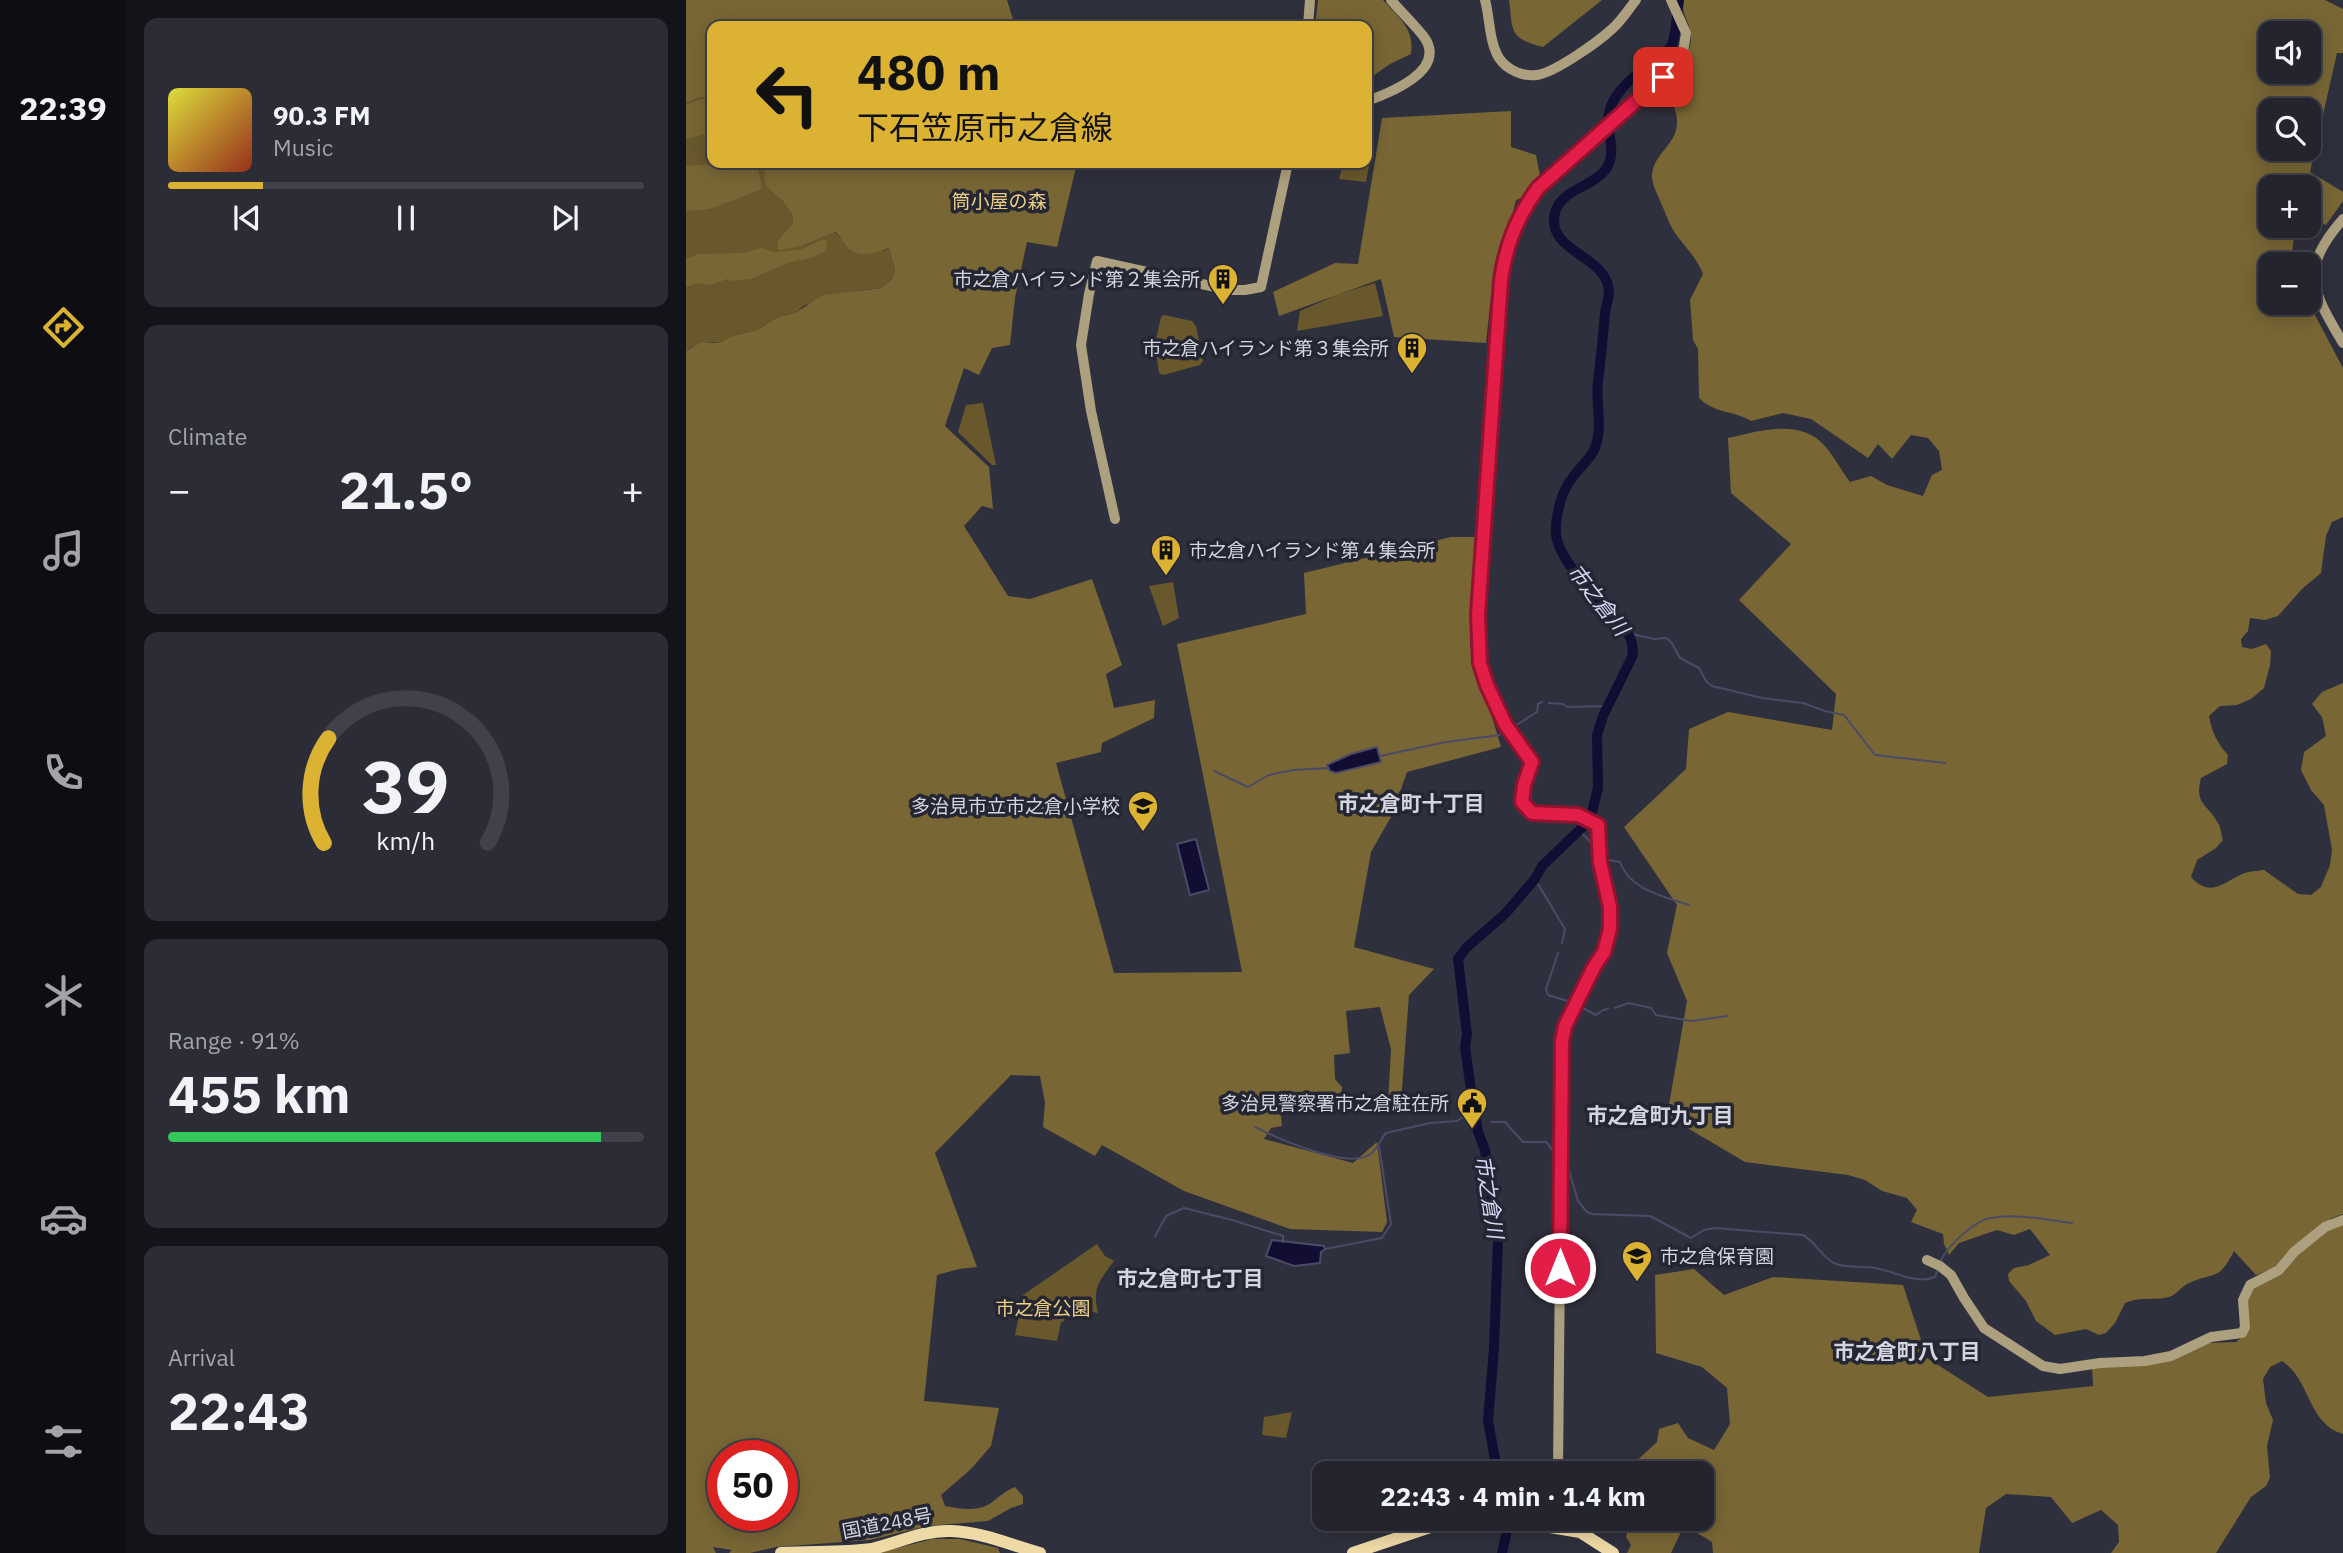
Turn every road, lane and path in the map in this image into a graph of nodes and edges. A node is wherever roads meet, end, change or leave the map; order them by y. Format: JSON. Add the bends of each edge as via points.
{"nodes":[{"id":1,"x":1310,"y":0,"type":"edge"},
{"id":2,"x":1391,"y":0,"type":"edge"},
{"id":3,"x":1485,"y":0,"type":"edge"},
{"id":4,"x":1636,"y":0,"type":"edge"},
{"id":5,"x":1671,"y":0,"type":"edge"},
{"id":6,"x":1308,"y":21,"type":"edge"},
{"id":7,"x":1372,"y":98,"type":"edge"},
{"id":8,"x":1287,"y":168,"type":"edge"},
{"id":9,"x":2343,"y":219,"type":"edge"},
{"id":10,"x":2343,"y":343,"type":"edge"},
{"id":11,"x":1115,"y":519,"type":"dead end"},
{"id":12,"x":2343,"y":1220,"type":"edge"},
{"id":13,"x":1927,"y":1261,"type":"dead end"},
{"id":14,"x":1558,"y":1461,"type":"edge"},
{"id":15,"x":1418,"y":1531,"type":"edge"},
{"id":16,"x":1578,"y":1531,"type":"edge"},
{"id":17,"x":781,"y":1553,"type":"edge"},
{"id":18,"x":1040,"y":1553,"type":"edge"},
{"id":19,"x":1353,"y":1553,"type":"edge"},
{"id":20,"x":1613,"y":1553,"type":"edge"}],
"edges":[{"from":1,"to":6,"type":"street"},
{"from":2,"to":7,"type":"street","via":[[1425,38],[1429,59],[1413,78]]},
{"from":3,"to":4,"type":"street","via":[[1497,55],[1504,65],[1538,75],[1603,37]]},
{"from":5,"to":14,"type":"street","via":[[1686,33],[1683,53],[1663,77],[1538,188],[1516,221],[1501,280],[1478,615],[1480,663],[1505,724],[1532,762],[1522,802],[1532,813],[1578,815],[1598,825],[1610,907],[1604,952],[1563,1033]]},
{"from":8,"to":11,"type":"street","via":[[1261,286],[1228,290],[1097,261],[1081,345]]},
{"from":9,"to":10,"type":"street","via":[[2321,249],[2314,274],[2320,305]]},
{"from":12,"to":13,"type":"street","via":[[2325,1227],[2279,1270],[2250,1285],[2243,1300],[2242,1333],[2210,1337],[2171,1356],[2145,1361],[2060,1369],[2043,1366],[1984,1328],[1951,1275]]},
{"from":15,"to":19,"type":"highway"},
{"from":16,"to":20,"type":"highway"},
{"from":17,"to":18,"type":"highway","name":"国道248号","via":[[850,1552],[950,1531]]}]}
